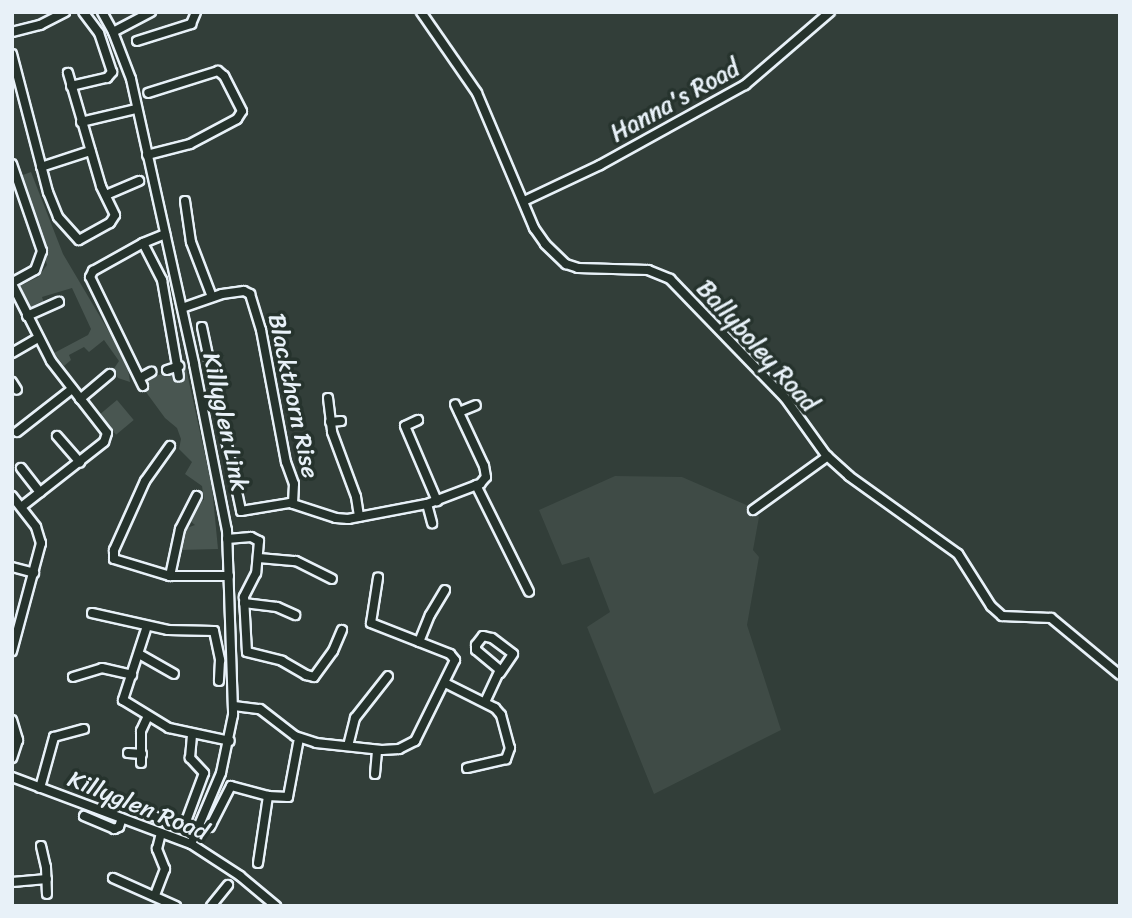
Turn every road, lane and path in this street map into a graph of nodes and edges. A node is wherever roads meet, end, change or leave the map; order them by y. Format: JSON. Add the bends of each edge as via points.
{"nodes":[{"id":1,"x":65,"y":12,"type":"edge"},
{"id":2,"x":83,"y":12,"type":"edge"},
{"id":3,"x":102,"y":12,"type":"edge"},
{"id":4,"x":151,"y":12,"type":"edge"},
{"id":5,"x":196,"y":12,"type":"edge"},
{"id":6,"x":421,"y":12,"type":"edge"},
{"id":7,"x":830,"y":12,"type":"edge"},
{"id":8,"x":12,"y":32,"type":"edge"},
{"id":9,"x":113,"y":32,"type":"junction"},
{"id":10,"x":140,"y":38,"type":"dead end"},
{"id":11,"x":12,"y":54,"type":"edge"},
{"id":12,"x":68,"y":72,"type":"dead end"},
{"id":13,"x":71,"y":86,"type":"junction"},
{"id":14,"x":148,"y":93,"type":"dead end"},
{"id":15,"x":136,"y":109,"type":"junction"},
{"id":16,"x":81,"y":122,"type":"junction"},
{"id":17,"x":90,"y":151,"type":"junction"},
{"id":18,"x":147,"y":155,"type":"junction"},
{"id":19,"x":12,"y":164,"type":"edge"},
{"id":20,"x":41,"y":167,"type":"junction"},
{"id":21,"x":139,"y":181,"type":"dead end"},
{"id":22,"x":106,"y":195,"type":"junction"},
{"id":23,"x":185,"y":201,"type":"dead end"},
{"id":24,"x":524,"y":201,"type":"junction"},
{"id":25,"x":165,"y":234,"type":"junction"},
{"id":26,"x":143,"y":243,"type":"junction"},
{"id":27,"x":12,"y":284,"type":"edge"},
{"id":28,"x":212,"y":297,"type":"junction"},
{"id":29,"x":59,"y":302,"type":"dead end"},
{"id":30,"x":182,"y":308,"type":"junction"},
{"id":31,"x":27,"y":316,"type":"junction"},
{"id":32,"x":202,"y":327,"type":"dead end"},
{"id":33,"x":38,"y":338,"type":"junction"},
{"id":34,"x":12,"y":353,"type":"edge"},
{"id":35,"x":179,"y":366,"type":"junction"},
{"id":36,"x":167,"y":370,"type":"dead end"},
{"id":37,"x":151,"y":372,"type":"dead end"},
{"id":38,"x":110,"y":374,"type":"dead end"},
{"id":39,"x":179,"y":377,"type":"dead end"},
{"id":40,"x":72,"y":389,"type":"junction"},
{"id":41,"x":328,"y":398,"type":"dead end"},
{"id":42,"x":80,"y":399,"type":"junction"},
{"id":43,"x":476,"y":405,"type":"dead end"},
{"id":44,"x":418,"y":420,"type":"dead end"},
{"id":45,"x":341,"y":421,"type":"dead end"},
{"id":46,"x":330,"y":422,"type":"junction"},
{"id":47,"x":17,"y":432,"type":"dead end"},
{"id":48,"x":57,"y":436,"type":"dead end"},
{"id":49,"x":170,"y":446,"type":"dead end"},
{"id":50,"x":828,"y":456,"type":"junction"},
{"id":51,"x":80,"y":462,"type":"junction"},
{"id":52,"x":22,"y":468,"type":"dead end"},
{"id":53,"x":476,"y":485,"type":"junction"},
{"id":54,"x":40,"y":492,"type":"junction"},
{"id":55,"x":12,"y":496,"type":"edge"},
{"id":56,"x":197,"y":496,"type":"dead end"},
{"id":57,"x":437,"y":501,"type":"junction"},
{"id":58,"x":293,"y":504,"type":"junction"},
{"id":59,"x":427,"y":504,"type":"junction"},
{"id":60,"x":22,"y":507,"type":"junction"},
{"id":61,"x":753,"y":510,"type":"dead end"},
{"id":62,"x":356,"y":518,"type":"junction"},
{"id":63,"x":432,"y":523,"type":"dead end"},
{"id":64,"x":227,"y":539,"type":"junction"},
{"id":65,"x":259,"y":558,"type":"junction"},
{"id":66,"x":12,"y":567,"type":"edge"},
{"id":67,"x":34,"y":573,"type":"junction"},
{"id":68,"x":170,"y":576,"type":"junction"},
{"id":69,"x":229,"y":576,"type":"junction"},
{"id":70,"x":378,"y":578,"type":"dead end"},
{"id":71,"x":332,"y":579,"type":"dead end"},
{"id":72,"x":445,"y":590,"type":"dead end"},
{"id":73,"x":530,"y":592,"type":"dead end"},
{"id":74,"x":244,"y":603,"type":"junction"},
{"id":75,"x":92,"y":613,"type":"dead end"},
{"id":76,"x":295,"y":615,"type":"dead end"},
{"id":77,"x":148,"y":626,"type":"junction"},
{"id":78,"x":342,"y":629,"type":"dead end"},
{"id":79,"x":14,"y":635,"type":"edge"},
{"id":80,"x":419,"y":642,"type":"junction"},
{"id":81,"x":12,"y":651,"type":"edge"},
{"id":82,"x":139,"y":654,"type":"junction"},
{"id":83,"x":500,"y":673,"type":"junction"},
{"id":84,"x":174,"y":674,"type":"dead end"},
{"id":85,"x":132,"y":675,"type":"junction"},
{"id":86,"x":1120,"y":675,"type":"edge"},
{"id":87,"x":388,"y":676,"type":"dead end"},
{"id":88,"x":73,"y":677,"type":"dead end"},
{"id":89,"x":219,"y":681,"type":"dead end"},
{"id":90,"x":445,"y":683,"type":"junction"},
{"id":91,"x":485,"y":702,"type":"junction"},
{"id":92,"x":234,"y":706,"type":"junction"},
{"id":93,"x":147,"y":718,"type":"junction"},
{"id":94,"x":12,"y":720,"type":"edge"},
{"id":95,"x":83,"y":729,"type":"dead end"},
{"id":96,"x":192,"y":735,"type":"junction"},
{"id":97,"x":299,"y":738,"type":"junction"},
{"id":98,"x":230,"y":741,"type":"junction"},
{"id":99,"x":348,"y":746,"type":"junction"},
{"id":100,"x":377,"y":750,"type":"junction"},
{"id":101,"x":128,"y":753,"type":"dead end"},
{"id":102,"x":12,"y":758,"type":"edge"},
{"id":103,"x":467,"y":768,"type":"dead end"},
{"id":104,"x":375,"y":774,"type":"dead end"},
{"id":105,"x":12,"y":777,"type":"edge"},
{"id":106,"x":40,"y":788,"type":"junction"},
{"id":107,"x":268,"y":796,"type":"junction"},
{"id":108,"x":127,"y":804,"type":"dead end"},
{"id":109,"x":84,"y":816,"type":"dead end"},
{"id":110,"x":122,"y":818,"type":"junction"},
{"id":111,"x":210,"y":827,"type":"dead end"},
{"id":112,"x":161,"y":833,"type":"junction"},
{"id":113,"x":191,"y":844,"type":"junction"},
{"id":114,"x":41,"y":846,"type":"dead end"},
{"id":115,"x":258,"y":863,"type":"dead end"},
{"id":116,"x":113,"y":878,"type":"dead end"},
{"id":117,"x":47,"y":879,"type":"junction"},
{"id":118,"x":12,"y":882,"type":"edge"},
{"id":119,"x":228,"y":885,"type":"dead end"},
{"id":120,"x":47,"y":894,"type":"dead end"},
{"id":121,"x":155,"y":895,"type":"junction"},
{"id":122,"x":176,"y":906,"type":"edge"},
{"id":123,"x":211,"y":906,"type":"edge"},
{"id":124,"x":276,"y":906,"type":"edge"}],
"edges":[{"from":1,"to":8,"type":"street"},
{"from":2,"to":13,"type":"street","via":[[101,38],[111,72],[106,78]]},
{"from":3,"to":9,"type":"street","name":"Killyglen Link"},
{"from":4,"to":9,"type":"street"},
{"from":5,"to":10,"type":"street","via":[[191,24]]},
{"from":6,"to":24,"type":"street","name":"Ballyboley Road","via":[[477,93]]},
{"from":7,"to":24,"type":"street","name":"Hanna's Road","via":[[745,85]]},
{"from":9,"to":15,"type":"street","name":"Killyglen Link","via":[[126,63]]},
{"from":11,"to":20,"type":"street"},
{"from":12,"to":13,"type":"street"},
{"from":13,"to":16,"type":"street"},
{"from":14,"to":18,"type":"street","via":[[218,71],[242,112],[237,120],[190,144]]},
{"from":15,"to":16,"type":"street"},
{"from":15,"to":18,"type":"street","name":"Killyglen Link"},
{"from":16,"to":17,"type":"street"},
{"from":17,"to":20,"type":"street"},
{"from":17,"to":22,"type":"street"},
{"from":18,"to":25,"type":"street","name":"Killyglen Link"},
{"from":19,"to":27,"type":"street","via":[[42,248],[36,268]]},
{"from":20,"to":22,"type":"street","via":[[55,211],[77,239],[114,220]]},
{"from":21,"to":22,"type":"street"},
{"from":23,"to":28,"type":"street","via":[[191,242]]},
{"from":24,"to":50,"type":"street","name":"Ballyboley Road","via":[[534,228],[566,264],[606,271],[648,270],[670,279],[785,398]]},
{"from":25,"to":26,"type":"street"},
{"from":25,"to":30,"type":"street","name":"Killyglen Link"},
{"from":26,"to":35,"type":"street","via":[[162,280]]},
{"from":26,"to":37,"type":"street","via":[[93,271],[90,278],[142,382]]},
{"from":27,"to":31,"type":"street"},
{"from":28,"to":30,"type":"street","name":"Blackthorn Rise"},
{"from":28,"to":58,"type":"street","name":"Blackthorn Rise","via":[[244,291],[251,296],[281,444],[293,481]]},
{"from":29,"to":31,"type":"street"},
{"from":30,"to":64,"type":"street","name":"Killyglen Link"},
{"from":31,"to":33,"type":"street"},
{"from":32,"to":58,"type":"street","name":"Blackthorn Rise","via":[[239,509]]},
{"from":33,"to":34,"type":"street"},
{"from":33,"to":40,"type":"street"},
{"from":35,"to":36,"type":"street"},
{"from":35,"to":39,"type":"street"},
{"from":38,"to":42,"type":"street"},
{"from":40,"to":42,"type":"street"},
{"from":40,"to":47,"type":"street"},
{"from":41,"to":46,"type":"street"},
{"from":42,"to":51,"type":"street","via":[[106,437]]},
{"from":43,"to":53,"type":"street","via":[[457,408],[484,466],[486,477]]},
{"from":44,"to":57,"type":"street","via":[[405,426]]},
{"from":45,"to":46,"type":"street"},
{"from":46,"to":62,"type":"street","via":[[356,497]]},
{"from":48,"to":51,"type":"street"},
{"from":49,"to":68,"type":"street","via":[[145,481],[112,555],[117,562]]},
{"from":50,"to":61,"type":"street"},
{"from":50,"to":86,"type":"street","name":"Ballyboley Road","via":[[958,554],[1002,616],[1051,618]]},
{"from":51,"to":54,"type":"street"},
{"from":52,"to":54,"type":"street"},
{"from":53,"to":57,"type":"street","name":"Blackthorn Rise"},
{"from":53,"to":73,"type":"street"},
{"from":54,"to":60,"type":"street"},
{"from":55,"to":60,"type":"street"},
{"from":56,"to":68,"type":"street","via":[[180,529]]},
{"from":57,"to":59,"type":"street","name":"Blackthorn Rise"},
{"from":58,"to":62,"type":"street","name":"Blackthorn Rise","via":[[336,519]]},
{"from":59,"to":62,"type":"street","name":"Blackthorn Rise"},
{"from":59,"to":63,"type":"street"},
{"from":60,"to":67,"type":"street","via":[[40,537]]},
{"from":64,"to":65,"type":"street","via":[[257,538]]},
{"from":64,"to":69,"type":"street","name":"Killyglen Link"},
{"from":65,"to":71,"type":"street","via":[[296,561]]},
{"from":65,"to":74,"type":"street"},
{"from":66,"to":67,"type":"street"},
{"from":67,"to":79,"type":"street"},
{"from":68,"to":69,"type":"street"},
{"from":69,"to":92,"type":"street","name":"Killyglen Link"},
{"from":70,"to":80,"type":"street","via":[[370,623]]},
{"from":72,"to":80,"type":"street"},
{"from":74,"to":76,"type":"street","via":[[277,607]]},
{"from":74,"to":78,"type":"street","via":[[247,652],[282,661],[309,676],[318,673]]},
{"from":75,"to":77,"type":"street"},
{"from":77,"to":82,"type":"street"},
{"from":77,"to":89,"type":"street","via":[[214,631]]},
{"from":79,"to":81,"type":"street"},
{"from":80,"to":90,"type":"street","via":[[453,656]]},
{"from":82,"to":84,"type":"street"},
{"from":82,"to":85,"type":"street"},
{"from":83,"to":83,"type":"street","via":[[499,666],[476,650],[483,636],[513,653]]},
{"from":83,"to":91,"type":"street"},
{"from":85,"to":88,"type":"street","via":[[102,668]]},
{"from":85,"to":93,"type":"street","via":[[123,700]]},
{"from":87,"to":99,"type":"street","via":[[355,718]]},
{"from":90,"to":91,"type":"street"},
{"from":90,"to":100,"type":"street","via":[[415,741],[400,749]]},
{"from":91,"to":103,"type":"street","via":[[500,713],[510,754],[506,759]]},
{"from":92,"to":97,"type":"street","via":[[260,709]]},
{"from":92,"to":98,"type":"street","name":"Killyglen Link"},
{"from":93,"to":96,"type":"street"},
{"from":93,"to":101,"type":"street","via":[[141,731],[142,759]]},
{"from":94,"to":102,"type":"street","via":[[18,740]]},
{"from":95,"to":106,"type":"street","via":[[54,737]]},
{"from":96,"to":98,"type":"street"},
{"from":96,"to":108,"type":"street","via":[[190,758],[204,773],[185,824],[174,825]]},
{"from":97,"to":99,"type":"street"},
{"from":97,"to":107,"type":"street","via":[[290,794],[285,798]]},
{"from":98,"to":113,"type":"street","name":"Killyglen Link"},
{"from":99,"to":100,"type":"street"},
{"from":100,"to":104,"type":"street"},
{"from":105,"to":106,"type":"street","name":"Killyglen Road"},
{"from":106,"to":110,"type":"street","name":"Killyglen Road"},
{"from":107,"to":111,"type":"street","via":[[231,786]]},
{"from":107,"to":115,"type":"street"},
{"from":109,"to":110,"type":"street","via":[[114,829]]},
{"from":110,"to":112,"type":"street","name":"Killyglen Road"},
{"from":112,"to":113,"type":"street","name":"Killyglen Road"},
{"from":112,"to":121,"type":"street","via":[[157,849],[165,869]]},
{"from":113,"to":124,"type":"street","name":"Killyglen Road"},
{"from":114,"to":117,"type":"street"},
{"from":116,"to":121,"type":"street"},
{"from":117,"to":118,"type":"street"},
{"from":117,"to":120,"type":"street"},
{"from":119,"to":123,"type":"street"},
{"from":121,"to":122,"type":"street"}]}
